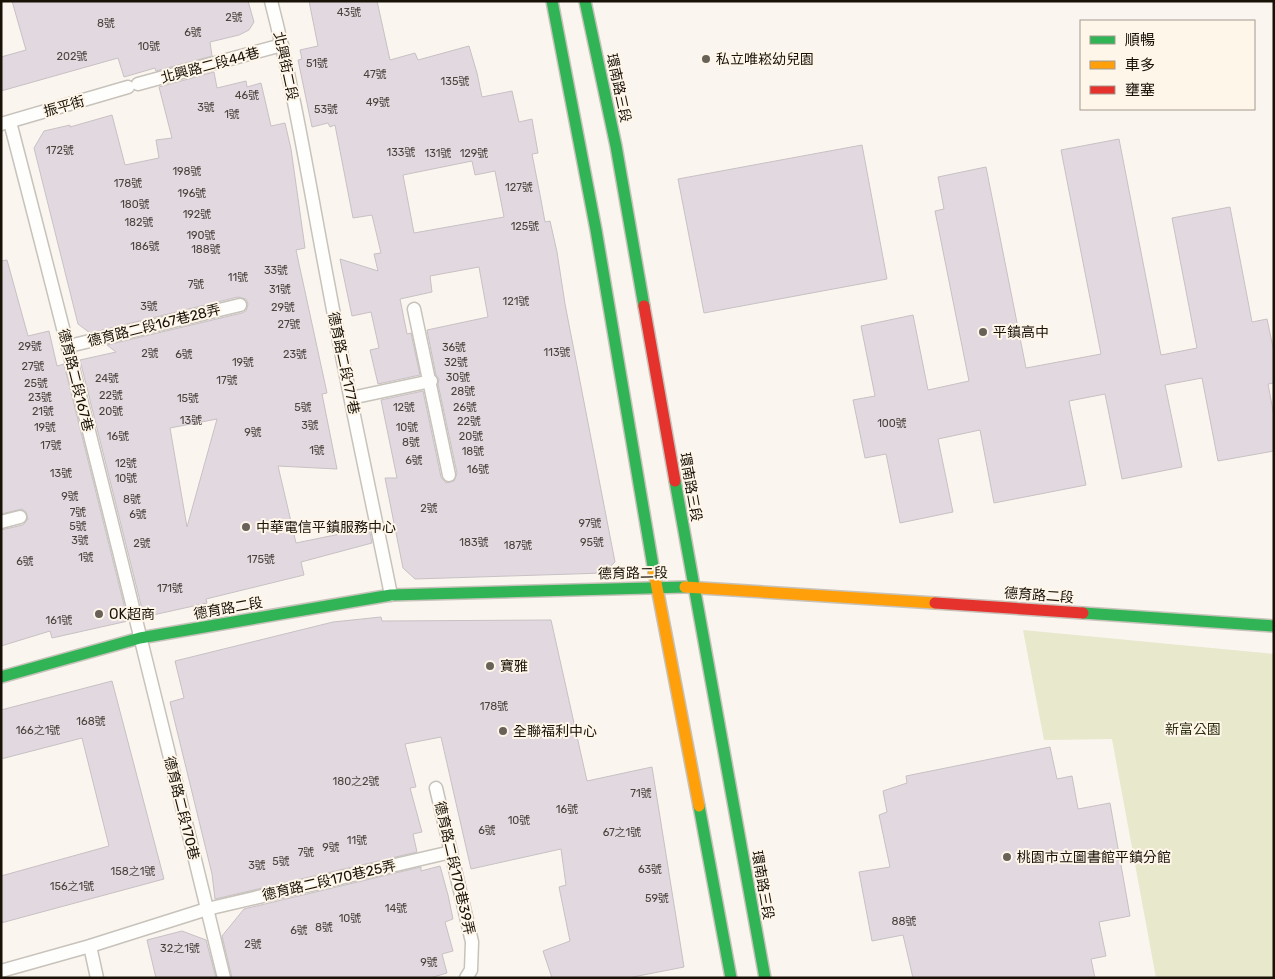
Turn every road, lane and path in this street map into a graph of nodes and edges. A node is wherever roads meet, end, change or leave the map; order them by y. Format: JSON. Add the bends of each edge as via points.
{"nodes":[{"id":1,"x":271,"y":1,"type":"edge"},
{"id":2,"x":552,"y":1,"type":"edge"},
{"id":3,"x":585,"y":1,"type":"edge"},
{"id":4,"x":282,"y":45,"type":"junction"},
{"id":5,"x":133,"y":86,"type":"joint"},
{"id":6,"x":6,"y":123,"type":"edge"},
{"id":7,"x":300,"y":131,"type":"joint"},
{"id":8,"x":240,"y":305,"type":"dead end"},
{"id":9,"x":414,"y":309,"type":"dead end"},
{"id":10,"x":69,"y":346,"type":"junction"},
{"id":11,"x":431,"y":381,"type":"junction"},
{"id":12,"x":351,"y":398,"type":"junction"},
{"id":13,"x":449,"y":475,"type":"dead end"},
{"id":14,"x":20,"y":517,"type":"dead end"},
{"id":15,"x":1,"y":522,"type":"edge"},
{"id":16,"x":657,"y":586,"type":"junction"},
{"id":17,"x":693,"y":588,"type":"junction"},
{"id":18,"x":391,"y":595,"type":"junction"},
{"id":19,"x":1274,"y":626,"type":"edge"},
{"id":20,"x":140,"y":638,"type":"junction"},
{"id":21,"x":1,"y":677,"type":"edge"},
{"id":22,"x":436,"y":788,"type":"dead end"},
{"id":23,"x":451,"y":852,"type":"junction"},
{"id":24,"x":207,"y":909,"type":"junction"},
{"id":25,"x":90,"y":946,"type":"junction"},
{"id":26,"x":1,"y":971,"type":"edge"},
{"id":27,"x":97,"y":978,"type":"edge"},
{"id":28,"x":224,"y":978,"type":"edge"},
{"id":29,"x":466,"y":978,"type":"edge"},
{"id":30,"x":731,"y":978,"type":"edge"},
{"id":31,"x":765,"y":978,"type":"edge"}],
"edges":[{"from":1,"to":4,"type":"lane","name":"北興街二段"},
{"from":2,"to":16,"type":"main road","via":[[596,230]]},
{"from":3,"to":17,"type":"main road","name":"環南路三段","via":[[616,146]]},
{"from":4,"to":5,"type":"lane","name":"北興路二段44巷"},
{"from":4,"to":7,"type":"lane","name":"北興街二段"},
{"from":5,"to":6,"type":"lane","name":"振平街"},
{"from":6,"to":10,"type":"lane","name":"德育路二段167巷"},
{"from":7,"to":12,"type":"lane","name":"德育路二段177巷"},
{"from":8,"to":10,"type":"lane","name":"德育路二段167巷28弄"},
{"from":9,"to":11,"type":"lane"},
{"from":10,"to":20,"type":"lane","name":"德育路二段167巷"},
{"from":11,"to":12,"type":"lane"},
{"from":11,"to":13,"type":"lane"},
{"from":12,"to":18,"type":"lane","name":"德育路二段177巷"},
{"from":14,"to":15,"type":"lane"},
{"from":16,"to":17,"type":"main road","name":"德育路二段"},
{"from":16,"to":18,"type":"main road","name":"德育路二段"},
{"from":16,"to":30,"type":"main road"},
{"from":17,"to":19,"type":"main road","name":"德育路二段"},
{"from":17,"to":31,"type":"main road","name":"環南路三段"},
{"from":18,"to":20,"type":"main road","name":"德育路二段"},
{"from":20,"to":21,"type":"main road","name":"德育路二段"},
{"from":20,"to":24,"type":"lane","name":"德育路二段170巷"},
{"from":22,"to":23,"type":"lane","name":"德育路二段170巷39弄"},
{"from":23,"to":24,"type":"lane","name":"德育路二段170巷25弄"},
{"from":23,"to":29,"type":"lane","name":"德育路二段170巷39弄","via":[[472,942],[471,970]]},
{"from":24,"to":25,"type":"lane","name":"德育路二段170巷25弄"},
{"from":24,"to":28,"type":"lane","name":"德育路二段170巷"},
{"from":25,"to":26,"type":"lane","name":"德育路二段170巷25弄"},
{"from":25,"to":27,"type":"lane"}]}
